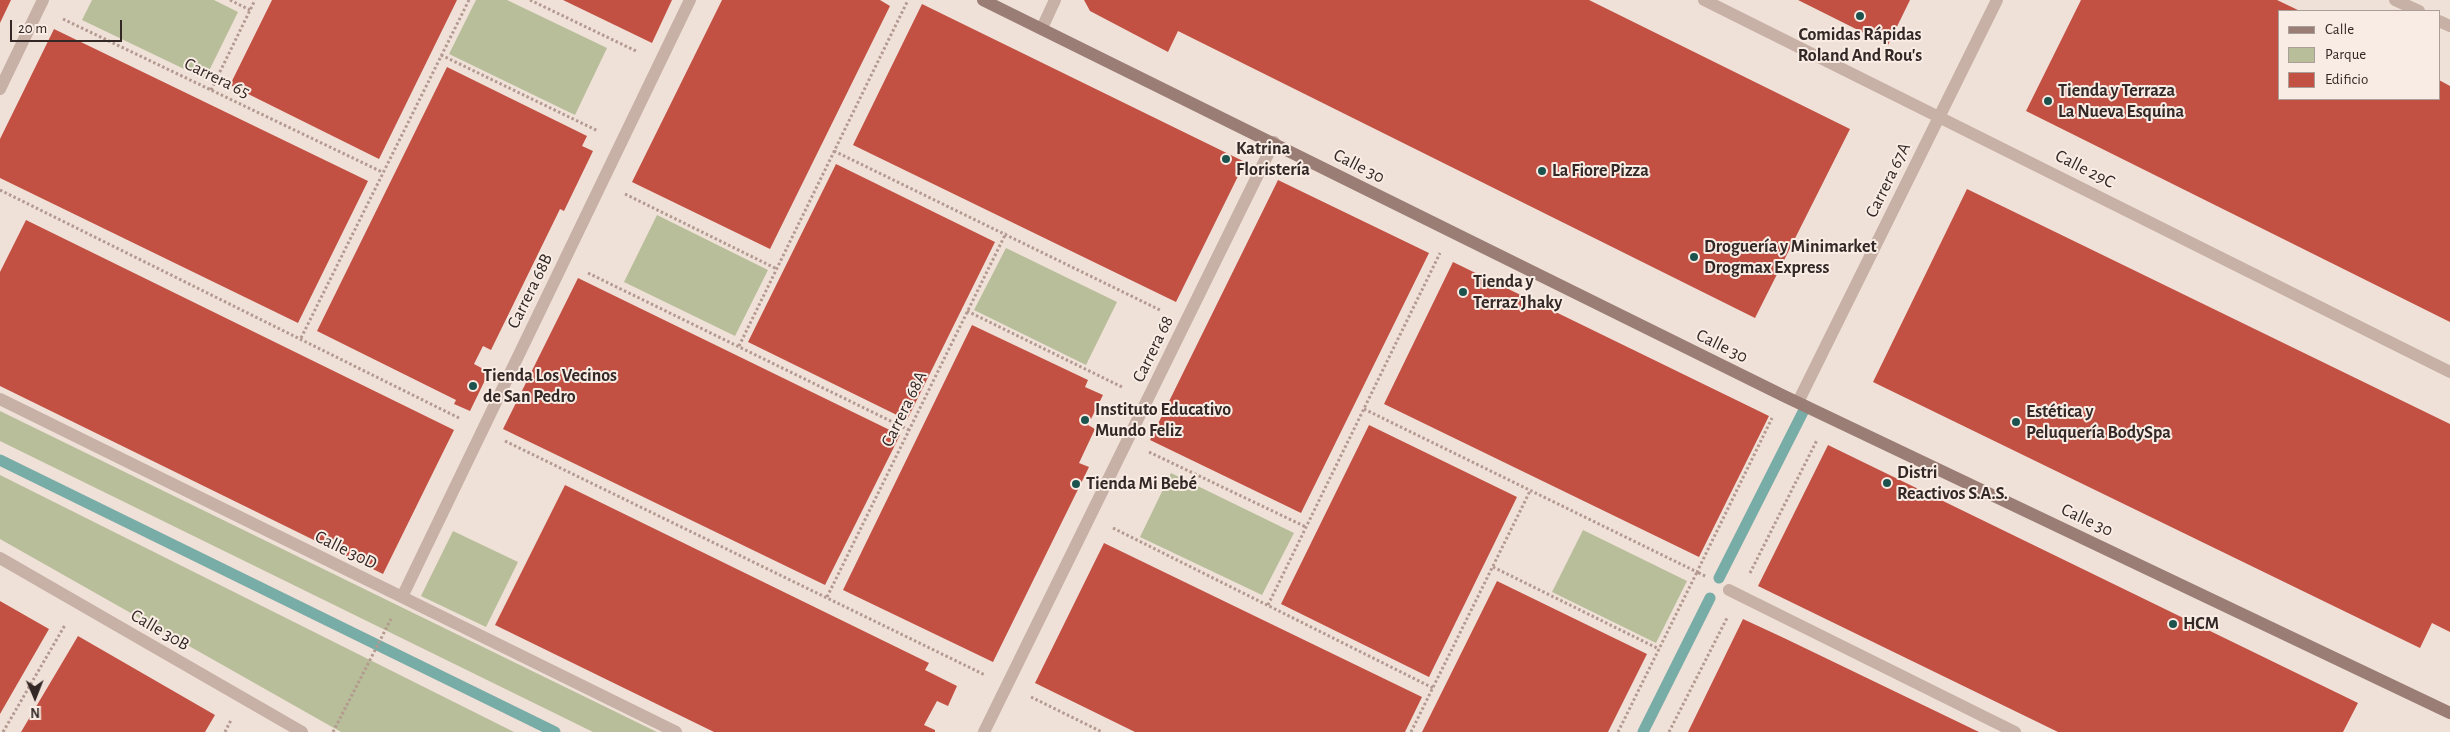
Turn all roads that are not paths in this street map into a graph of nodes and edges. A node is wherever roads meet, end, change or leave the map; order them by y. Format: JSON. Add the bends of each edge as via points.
{"nodes":[{"id":1,"x":690,"y":0,"type":"edge"},
{"id":2,"x":983,"y":0,"type":"edge"},
{"id":3,"x":1055,"y":0,"type":"edge"},
{"id":4,"x":1704,"y":0,"type":"edge"},
{"id":5,"x":1997,"y":0,"type":"edge"},
{"id":6,"x":2395,"y":0,"type":"edge"},
{"id":7,"x":41,"y":4,"type":"edge"},
{"id":8,"x":2416,"y":10,"type":"edge"},
{"id":9,"x":1042,"y":28,"type":"junction"},
{"id":10,"x":0,"y":89,"type":"edge"},
{"id":11,"x":1940,"y":116,"type":"junction"},
{"id":12,"x":1274,"y":142,"type":"junction"},
{"id":13,"x":2450,"y":372,"type":"edge"},
{"id":14,"x":0,"y":399,"type":"edge"},
{"id":15,"x":1798,"y":402,"type":"junction"},
{"id":16,"x":0,"y":558,"type":"edge"},
{"id":17,"x":1729,"y":590,"type":"dead end"},
{"id":18,"x":402,"y":597,"type":"junction"},
{"id":19,"x":2450,"y":713,"type":"edge"},
{"id":20,"x":302,"y":732,"type":"edge"},
{"id":21,"x":676,"y":732,"type":"edge"},
{"id":22,"x":984,"y":732,"type":"edge"},
{"id":23,"x":2015,"y":732,"type":"edge"}],
"edges":[{"from":1,"to":18,"type":"street","name":"Carrera 68B"},
{"from":2,"to":9,"type":"street","name":"Calle 30"},
{"from":3,"to":9,"type":"street"},
{"from":4,"to":11,"type":"street","name":"Calle 29C"},
{"from":5,"to":11,"type":"street","name":"Carrera 67A"},
{"from":6,"to":8,"type":"street"},
{"from":7,"to":10,"type":"street"},
{"from":9,"to":12,"type":"street","name":"Calle 30"},
{"from":11,"to":13,"type":"street","name":"Calle 29C"},
{"from":11,"to":15,"type":"street","name":"Carrera 67A"},
{"from":12,"to":15,"type":"street","name":"Calle 30"},
{"from":12,"to":22,"type":"street","name":"Carrera 68"},
{"from":14,"to":18,"type":"street","name":"Calle 30D"},
{"from":15,"to":19,"type":"street","name":"Calle 30"},
{"from":16,"to":20,"type":"street","name":"Calle 30B"},
{"from":17,"to":23,"type":"street"},
{"from":18,"to":21,"type":"street","name":"Calle 30D"}]}
